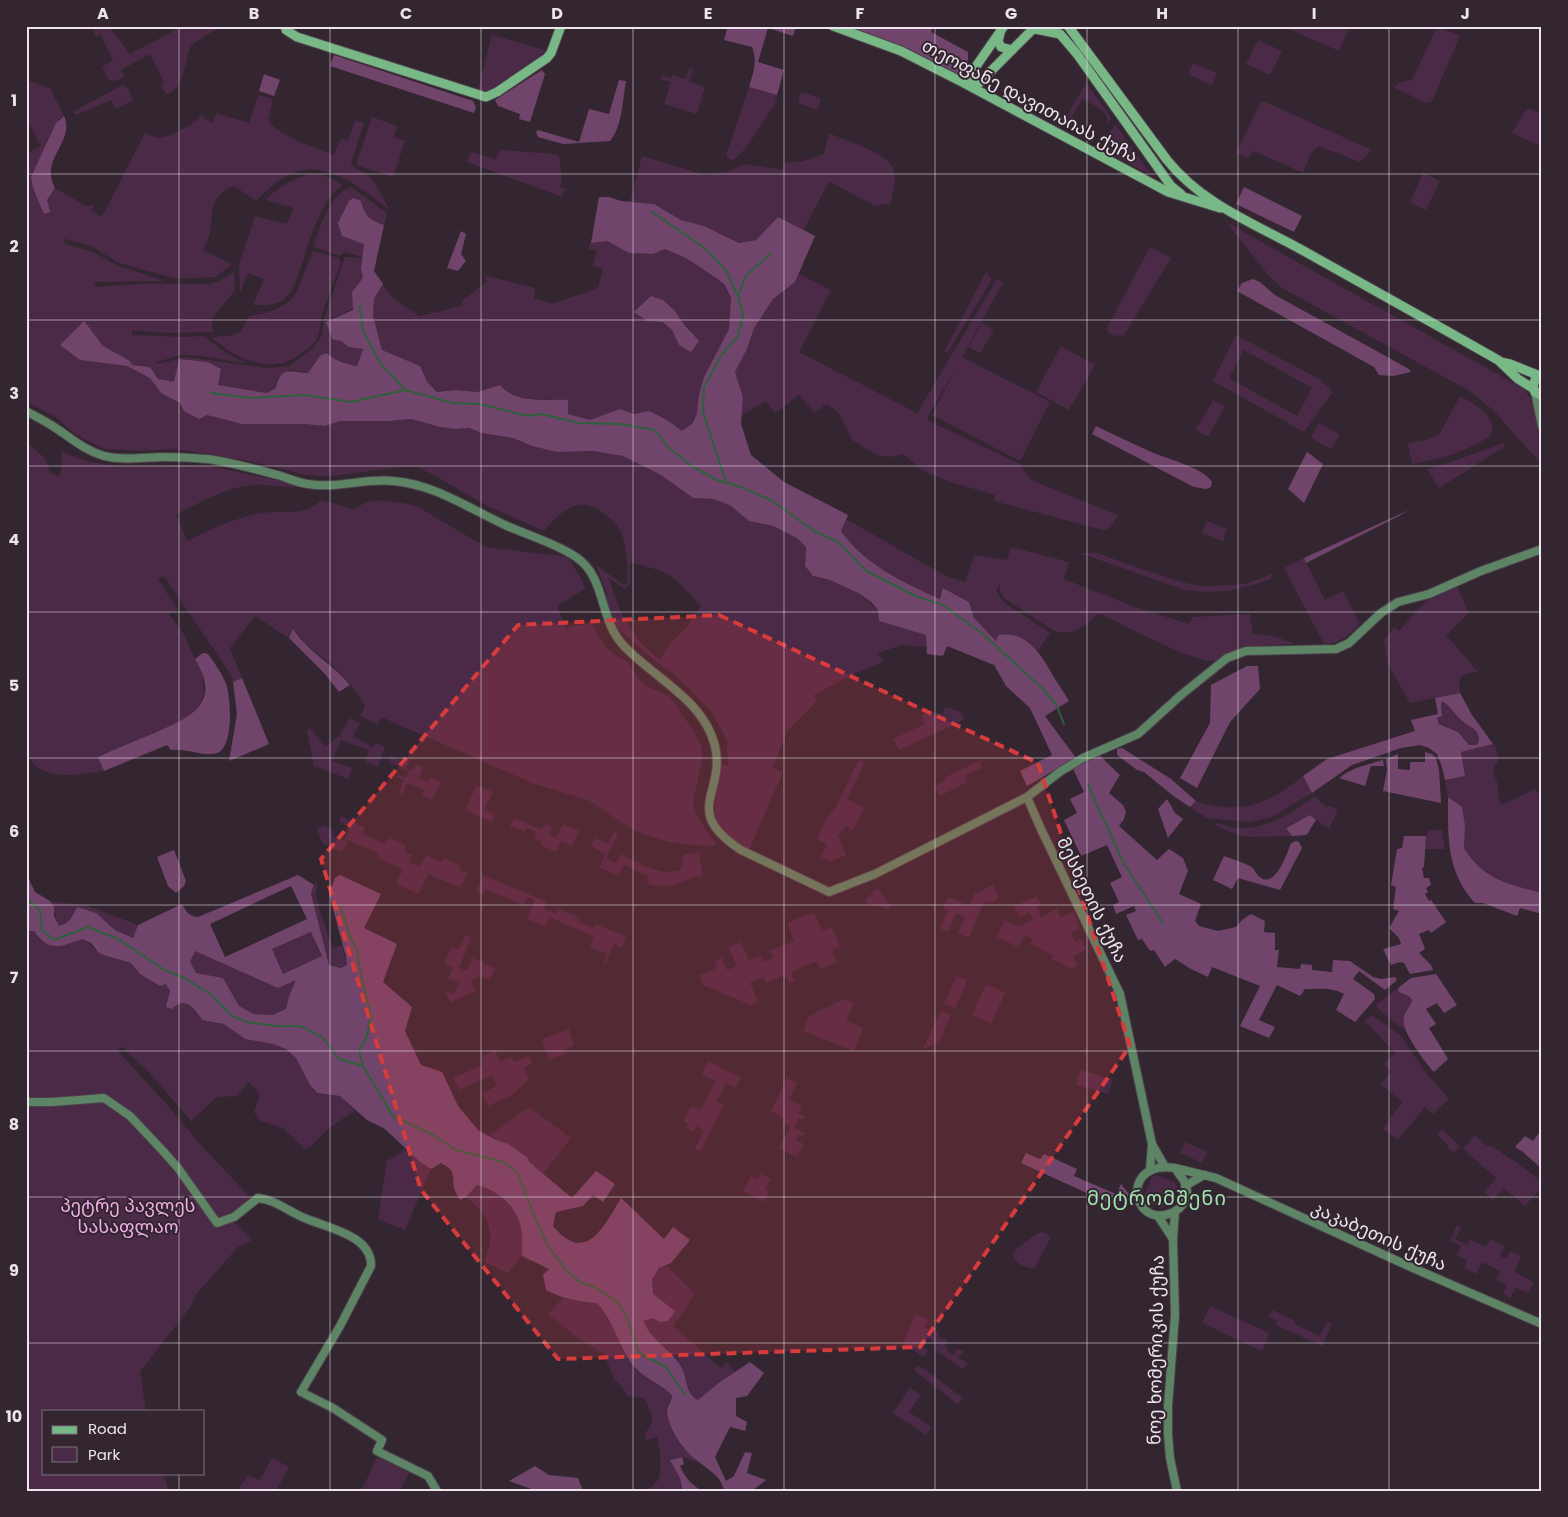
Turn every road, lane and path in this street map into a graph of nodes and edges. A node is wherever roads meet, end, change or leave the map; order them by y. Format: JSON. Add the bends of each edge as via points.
{"nodes":[{"id":1,"x":285,"y":26,"type":"edge"},
{"id":2,"x":561,"y":26,"type":"edge"},
{"id":3,"x":833,"y":26,"type":"edge"},
{"id":4,"x":1068,"y":26,"type":"edge"},
{"id":5,"x":1035,"y":27,"type":"edge"},
{"id":6,"x":1003,"y":28,"type":"edge"},
{"id":7,"x":1012,"y":50,"type":"junction"},
{"id":8,"x":974,"y":88,"type":"junction"},
{"id":9,"x":1192,"y":186,"type":"junction"},
{"id":10,"x":1184,"y":196,"type":"junction"},
{"id":11,"x":1222,"y":208,"type":"junction"},
{"id":12,"x":1501,"y":362,"type":"junction"},
{"id":13,"x":1541,"y":376,"type":"edge"},
{"id":14,"x":1537,"y":392,"type":"edge"},
{"id":15,"x":26,"y":412,"type":"edge"},
{"id":16,"x":1542,"y":426,"type":"edge"},
{"id":17,"x":1542,"y":549,"type":"edge"},
{"id":18,"x":1027,"y":797,"type":"junction"},
{"id":19,"x":26,"y":1102,"type":"edge"},
{"id":20,"x":1152,"y":1144,"type":"junction"},
{"id":21,"x":1164,"y":1167,"type":"junction"},
{"id":22,"x":1174,"y":1168,"type":"junction"},
{"id":23,"x":1150,"y":1170,"type":"junction"},
{"id":24,"x":1204,"y":1175,"type":"junction"},
{"id":25,"x":1185,"y":1186,"type":"junction"},
{"id":26,"x":1175,"y":1212,"type":"junction"},
{"id":27,"x":1158,"y":1216,"type":"junction"},
{"id":28,"x":1173,"y":1239,"type":"junction"},
{"id":29,"x":1542,"y":1324,"type":"edge"},
{"id":30,"x":436,"y":1491,"type":"edge"},
{"id":31,"x":1177,"y":1491,"type":"edge"}],
"edges":[{"from":1,"to":2,"type":"main road","via":[[297,38],[486,97],[547,58]]},
{"from":3,"to":8,"type":"main road","name":"თეოფანე დავითაიას ქუჩა","via":[[901,51]]},
{"from":4,"to":9,"type":"main road","name":"თეოფანე დავითაიას ქუჩა","via":[[1180,177]]},
{"from":5,"to":7,"type":"main road"},
{"from":5,"to":10,"type":"main road","via":[[1060,34],[1171,186]]},
{"from":6,"to":7,"type":"main road","via":[[998,41],[1001,47]]},
{"from":6,"to":8,"type":"main road","via":[[970,75]]},
{"from":7,"to":8,"type":"main road"},
{"from":8,"to":10,"type":"main road","name":"თეოფანე დავითაიას ქუჩა","via":[[1168,192]]},
{"from":9,"to":10,"type":"main road","via":[[1184,186]]},
{"from":9,"to":11,"type":"main road","name":"თეოფანე დავითაიას ქუჩა"},
{"from":10,"to":11,"type":"main road","name":"თეოფანე დავითაიას ქუჩა"},
{"from":11,"to":12,"type":"main road","name":"თეოფანე დავითაიას ქუჩა"},
{"from":12,"to":13,"type":"main road","name":"თეოფანე დავითაიას ქუჩა"},
{"from":12,"to":14,"type":"main road","name":"თეოფანე დავითაიას ქუჩა"},
{"from":13,"to":14,"type":"main road","via":[[1534,383]]},
{"from":14,"to":16,"type":"street"},
{"from":15,"to":18,"type":"street","via":[[52,425],[85,449],[106,456],[210,460],[308,484],[378,480],[409,483],[565,550],[589,568],[596,580],[604,611],[624,646],[679,691],[706,724],[716,756],[716,774],[708,812],[720,833],[741,850],[830,892],[874,874]]},
{"from":17,"to":18,"type":"street","via":[[1429,594],[1398,602],[1349,643],[1336,649],[1246,651],[1227,658],[1138,734],[1061,771]]},
{"from":18,"to":20,"type":"street","name":"მესხეთის ქუჩა","via":[[1116,983],[1127,1018]]},
{"from":19,"to":30,"type":"street","via":[[104,1098],[130,1116],[163,1151],[217,1223],[234,1217],[258,1198],[275,1202],[306,1219],[339,1230],[368,1252],[371,1266],[301,1392],[333,1408],[382,1440],[377,1452],[428,1476]]},
{"from":20,"to":21,"type":"street"},
{"from":20,"to":23,"type":"street"},
{"from":21,"to":22,"type":"street"},
{"from":21,"to":23,"type":"street"},
{"from":22,"to":24,"type":"street","name":"კაკაბეთის ქუჩა"},
{"from":22,"to":25,"type":"street"},
{"from":23,"to":27,"type":"street","via":[[1140,1181],[1137,1196],[1146,1210]]},
{"from":24,"to":25,"type":"street"},
{"from":24,"to":29,"type":"street","name":"კაკაბეთის ქუჩა"},
{"from":25,"to":26,"type":"street","via":[[1184,1202]]},
{"from":26,"to":27,"type":"street"},
{"from":26,"to":28,"type":"street","name":"ნოე ხომერიკის ქუჩა"},
{"from":27,"to":28,"type":"street","name":"ნოე ხომერიკის ქუჩა"},
{"from":28,"to":31,"type":"street","name":"ნოე ხომერიკის ქუჩა","via":[[1175,1315],[1168,1434]]}]}
